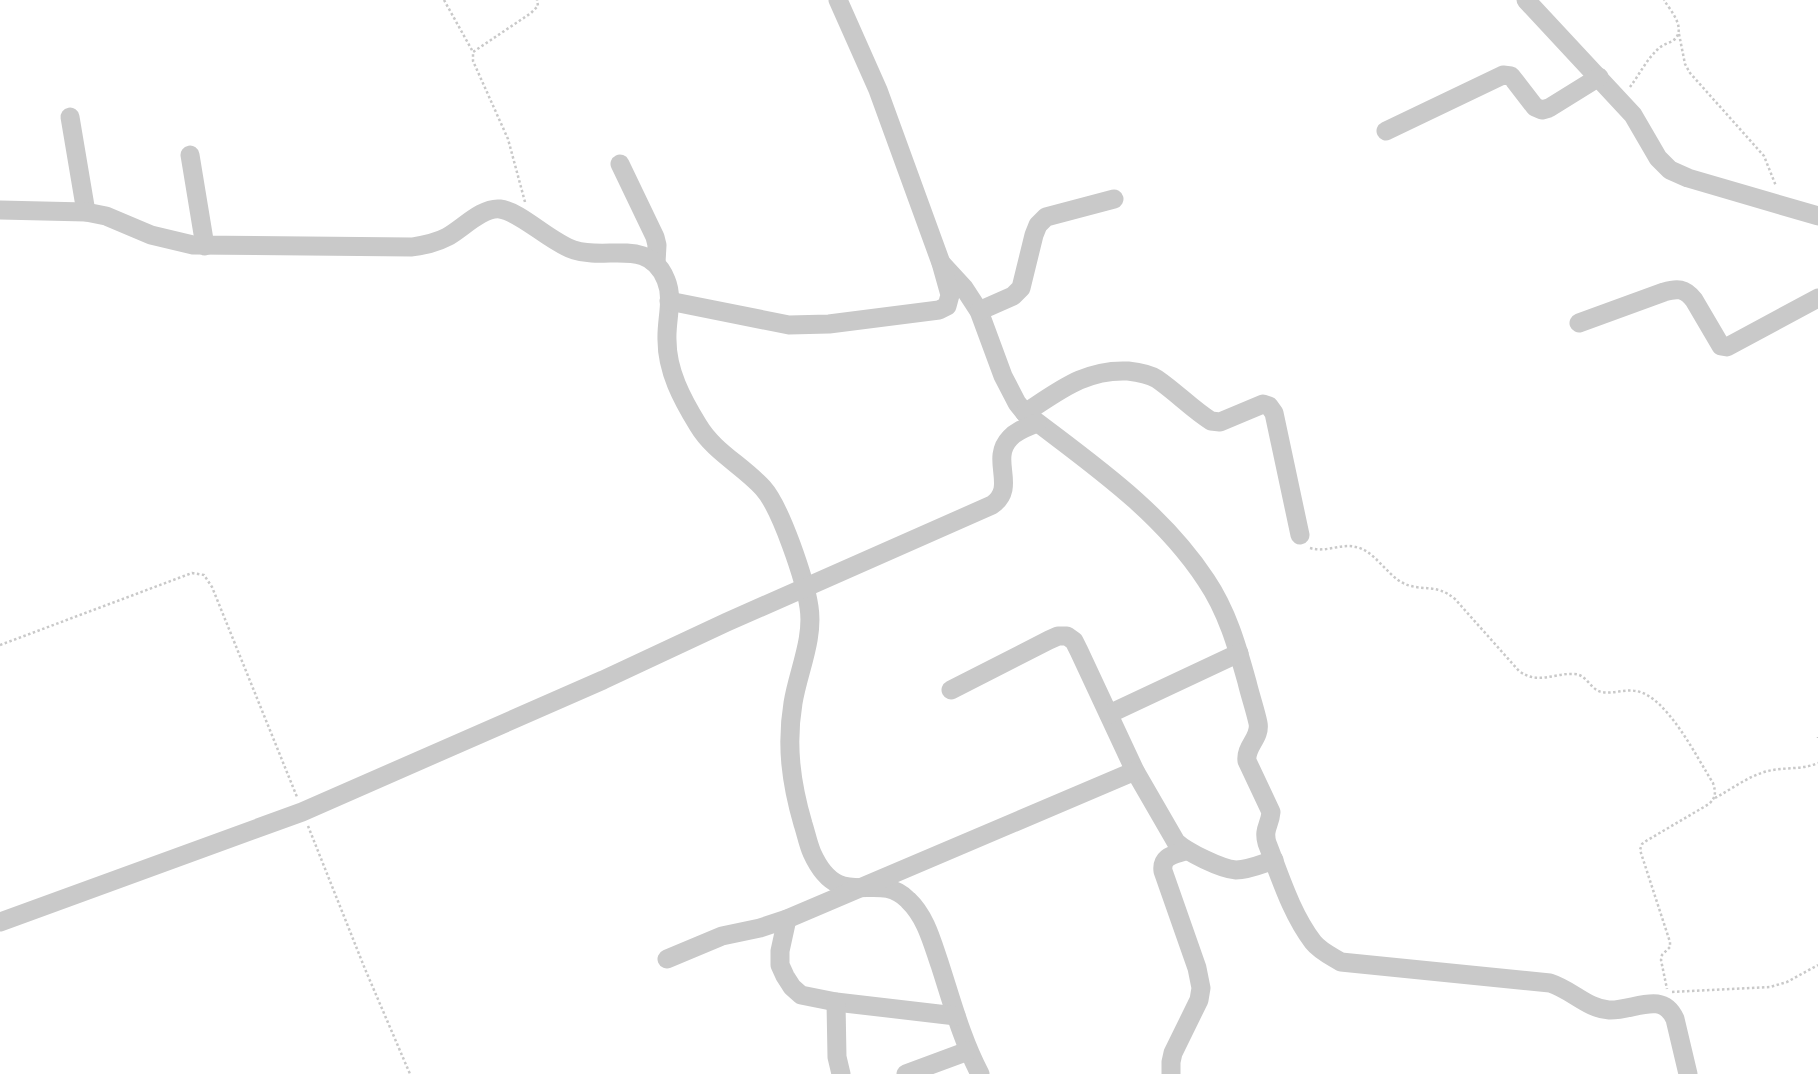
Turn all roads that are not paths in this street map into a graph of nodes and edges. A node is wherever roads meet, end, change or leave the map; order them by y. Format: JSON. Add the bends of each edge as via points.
{"nodes":[{"id":1,"x":838,"y":0,"type":"edge"},
{"id":2,"x":1526,"y":0,"type":"edge"},
{"id":3,"x":1599,"y":77,"type":"junction"},
{"id":4,"x":70,"y":117,"type":"dead end"},
{"id":5,"x":1386,"y":131,"type":"dead end"},
{"id":6,"x":190,"y":154,"type":"dead end"},
{"id":7,"x":620,"y":164,"type":"dead end"},
{"id":8,"x":1114,"y":199,"type":"dead end"},
{"id":9,"x":0,"y":210,"type":"edge"},
{"id":10,"x":86,"y":212,"type":"junction"},
{"id":11,"x":1818,"y":216,"type":"edge"},
{"id":12,"x":205,"y":246,"type":"junction"},
{"id":13,"x":656,"y":263,"type":"junction"},
{"id":14,"x":941,"y":263,"type":"junction"},
{"id":15,"x":1818,"y":298,"type":"edge"},
{"id":16,"x":669,"y":301,"type":"junction"},
{"id":17,"x":979,"y":311,"type":"junction"},
{"id":18,"x":1579,"y":323,"type":"dead end"},
{"id":19,"x":1031,"y":418,"type":"junction"},
{"id":20,"x":1300,"y":534,"type":"road end"},
{"id":21,"x":806,"y":589,"type":"junction"},
{"id":22,"x":1239,"y":653,"type":"junction"},
{"id":23,"x":951,"y":690,"type":"dead end"},
{"id":24,"x":1109,"y":714,"type":"junction"},
{"id":25,"x":1135,"y":770,"type":"junction"},
{"id":26,"x":1185,"y":851,"type":"junction"},
{"id":27,"x":1274,"y":860,"type":"junction"},
{"id":28,"x":854,"y":889,"type":"junction"},
{"id":29,"x":786,"y":919,"type":"junction"},
{"id":30,"x":0,"y":922,"type":"edge"},
{"id":31,"x":667,"y":959,"type":"dead end"},
{"id":32,"x":836,"y":1002,"type":"junction"},
{"id":33,"x":956,"y":1016,"type":"junction"},
{"id":34,"x":968,"y":1051,"type":"junction"},
{"id":35,"x":840,"y":1074,"type":"edge"},
{"id":36,"x":906,"y":1074,"type":"edge"},
{"id":37,"x":980,"y":1074,"type":"edge"},
{"id":38,"x":1171,"y":1074,"type":"edge"},
{"id":39,"x":1688,"y":1074,"type":"edge"}],
"edges":[{"from":1,"to":14,"type":"street","via":[[878,90]]},
{"from":2,"to":3,"type":"street"},
{"from":3,"to":5,"type":"street","via":[[1542,110],[1535,107],[1511,76],[1502,75]]},
{"from":3,"to":11,"type":"street","via":[[1633,115],[1658,158],[1670,170]]},
{"from":4,"to":10,"type":"street"},
{"from":6,"to":12,"type":"street"},
{"from":7,"to":13,"type":"street","via":[[655,237]]},
{"from":8,"to":17,"type":"street","via":[[1046,217],[1034,235],[1021,288],[1013,296]]},
{"from":9,"to":10,"type":"street"},
{"from":10,"to":12,"type":"street","via":[[106,216],[151,235]]},
{"from":12,"to":13,"type":"street","via":[[412,247],[442,240],[488,210],[501,209],[578,252],[643,254]]},
{"from":13,"to":16,"type":"street","via":[[665,277]]},
{"from":14,"to":16,"type":"street","via":[[950,295],[947,306],[940,310],[828,324],[789,325]]},
{"from":14,"to":17,"type":"street","via":[[964,288]]},
{"from":15,"to":18,"type":"street","via":[[1727,347],[1720,346],[1694,300],[1682,289],[1664,292]]},
{"from":16,"to":21,"type":"street","via":[[668,356],[683,400],[699,428],[718,450],[750,476],[774,503]]},
{"from":17,"to":19,"type":"street","via":[[1002,376]]},
{"from":19,"to":20,"type":"street","via":[[1072,382],[1110,370],[1137,372],[1156,378],[1211,421],[1220,422],[1254,406],[1269,406],[1274,413]]},
{"from":19,"to":21,"type":"street","via":[[1003,448],[1003,491],[1000,499]]},
{"from":19,"to":22,"type":"street","via":[[1112,479],[1171,535],[1207,580],[1231,628]]},
{"from":21,"to":28,"type":"street","via":[[810,611],[809,634],[793,704],[790,754],[793,787],[811,852],[825,874],[839,885]]},
{"from":21,"to":30,"type":"street","via":[[302,812]]},
{"from":22,"to":24,"type":"street"},
{"from":22,"to":27,"type":"street","via":[[1258,730],[1249,748],[1248,761],[1272,812],[1265,835]]},
{"from":23,"to":24,"type":"street","via":[[1049,640],[1067,636],[1074,641]]},
{"from":24,"to":25,"type":"street"},
{"from":25,"to":26,"type":"street","via":[[1169,833]]},
{"from":25,"to":28,"type":"street"},
{"from":26,"to":27,"type":"street","via":[[1226,869],[1247,868]]},
{"from":26,"to":38,"type":"street","via":[[1164,859],[1162,871],[1197,968],[1201,988],[1199,1000],[1173,1054]]},
{"from":27,"to":39,"type":"street","via":[[1301,923],[1314,943],[1341,962],[1550,983],[1603,1010],[1665,1004],[1675,1019]]},
{"from":28,"to":29,"type":"street"},
{"from":28,"to":33,"type":"street","via":[[892,889],[906,898],[919,913],[929,932]]},
{"from":29,"to":31,"type":"street","via":[[722,936]]},
{"from":29,"to":32,"type":"street","via":[[780,951],[784,976],[802,995]]},
{"from":32,"to":33,"type":"street"},
{"from":32,"to":35,"type":"street"},
{"from":33,"to":34,"type":"street"},
{"from":34,"to":36,"type":"street"},
{"from":34,"to":37,"type":"street"}]}
